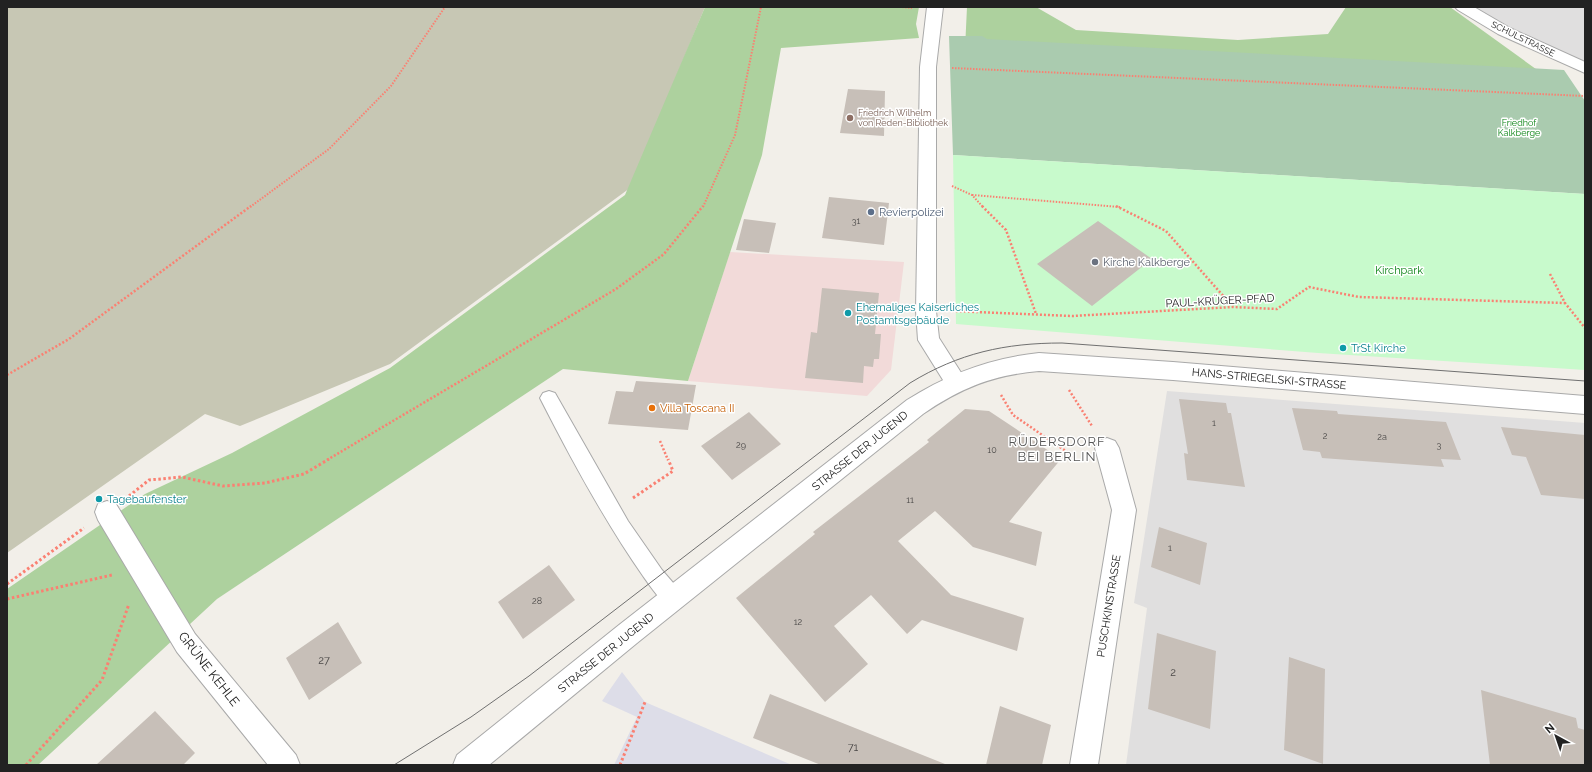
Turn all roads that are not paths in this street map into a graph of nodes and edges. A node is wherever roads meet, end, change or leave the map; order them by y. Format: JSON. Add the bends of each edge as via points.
{"nodes":[{"id":1,"x":935,"y":7,"type":"edge"},
{"id":2,"x":1463,"y":7,"type":"edge"},
{"id":3,"x":1585,"y":68,"type":"edge"},
{"id":4,"x":956,"y":382,"type":"junction"},
{"id":5,"x":549,"y":398,"type":"dead end"},
{"id":6,"x":1585,"y":405,"type":"edge"},
{"id":7,"x":1107,"y":448,"type":"road end"},
{"id":8,"x":107,"y":512,"type":"road end"},
{"id":9,"x":674,"y":599,"type":"junction"},
{"id":10,"x":286,"y":765,"type":"edge"},
{"id":11,"x":467,"y":765,"type":"edge"},
{"id":12,"x":1084,"y":765,"type":"edge"}],
"edges":[{"from":1,"to":4,"type":"street","via":[[928,67],[926,310],[929,340]]},
{"from":2,"to":3,"type":"street","name":"SCHULSTRASSE","via":[[1504,31]]},
{"from":4,"to":6,"type":"street","name":"HANS-STRIEGELSKI-STRASSE","via":[[984,371],[1018,363],[1039,362]]},
{"from":4,"to":9,"type":"street","name":"STRASSE DER JUGEND","via":[[942,388],[915,407]]},
{"from":5,"to":9,"type":"lane","via":[[612,511],[649,569]]},
{"from":7,"to":12,"type":"street","name":"PUSCHKINSTRASSE","via":[[1124,510]]},
{"from":8,"to":10,"type":"street","name":"GRÜNE KEHLE","via":[[186,643]]},
{"from":9,"to":11,"type":"street","name":"STRASSE DER JUGEND"}]}
